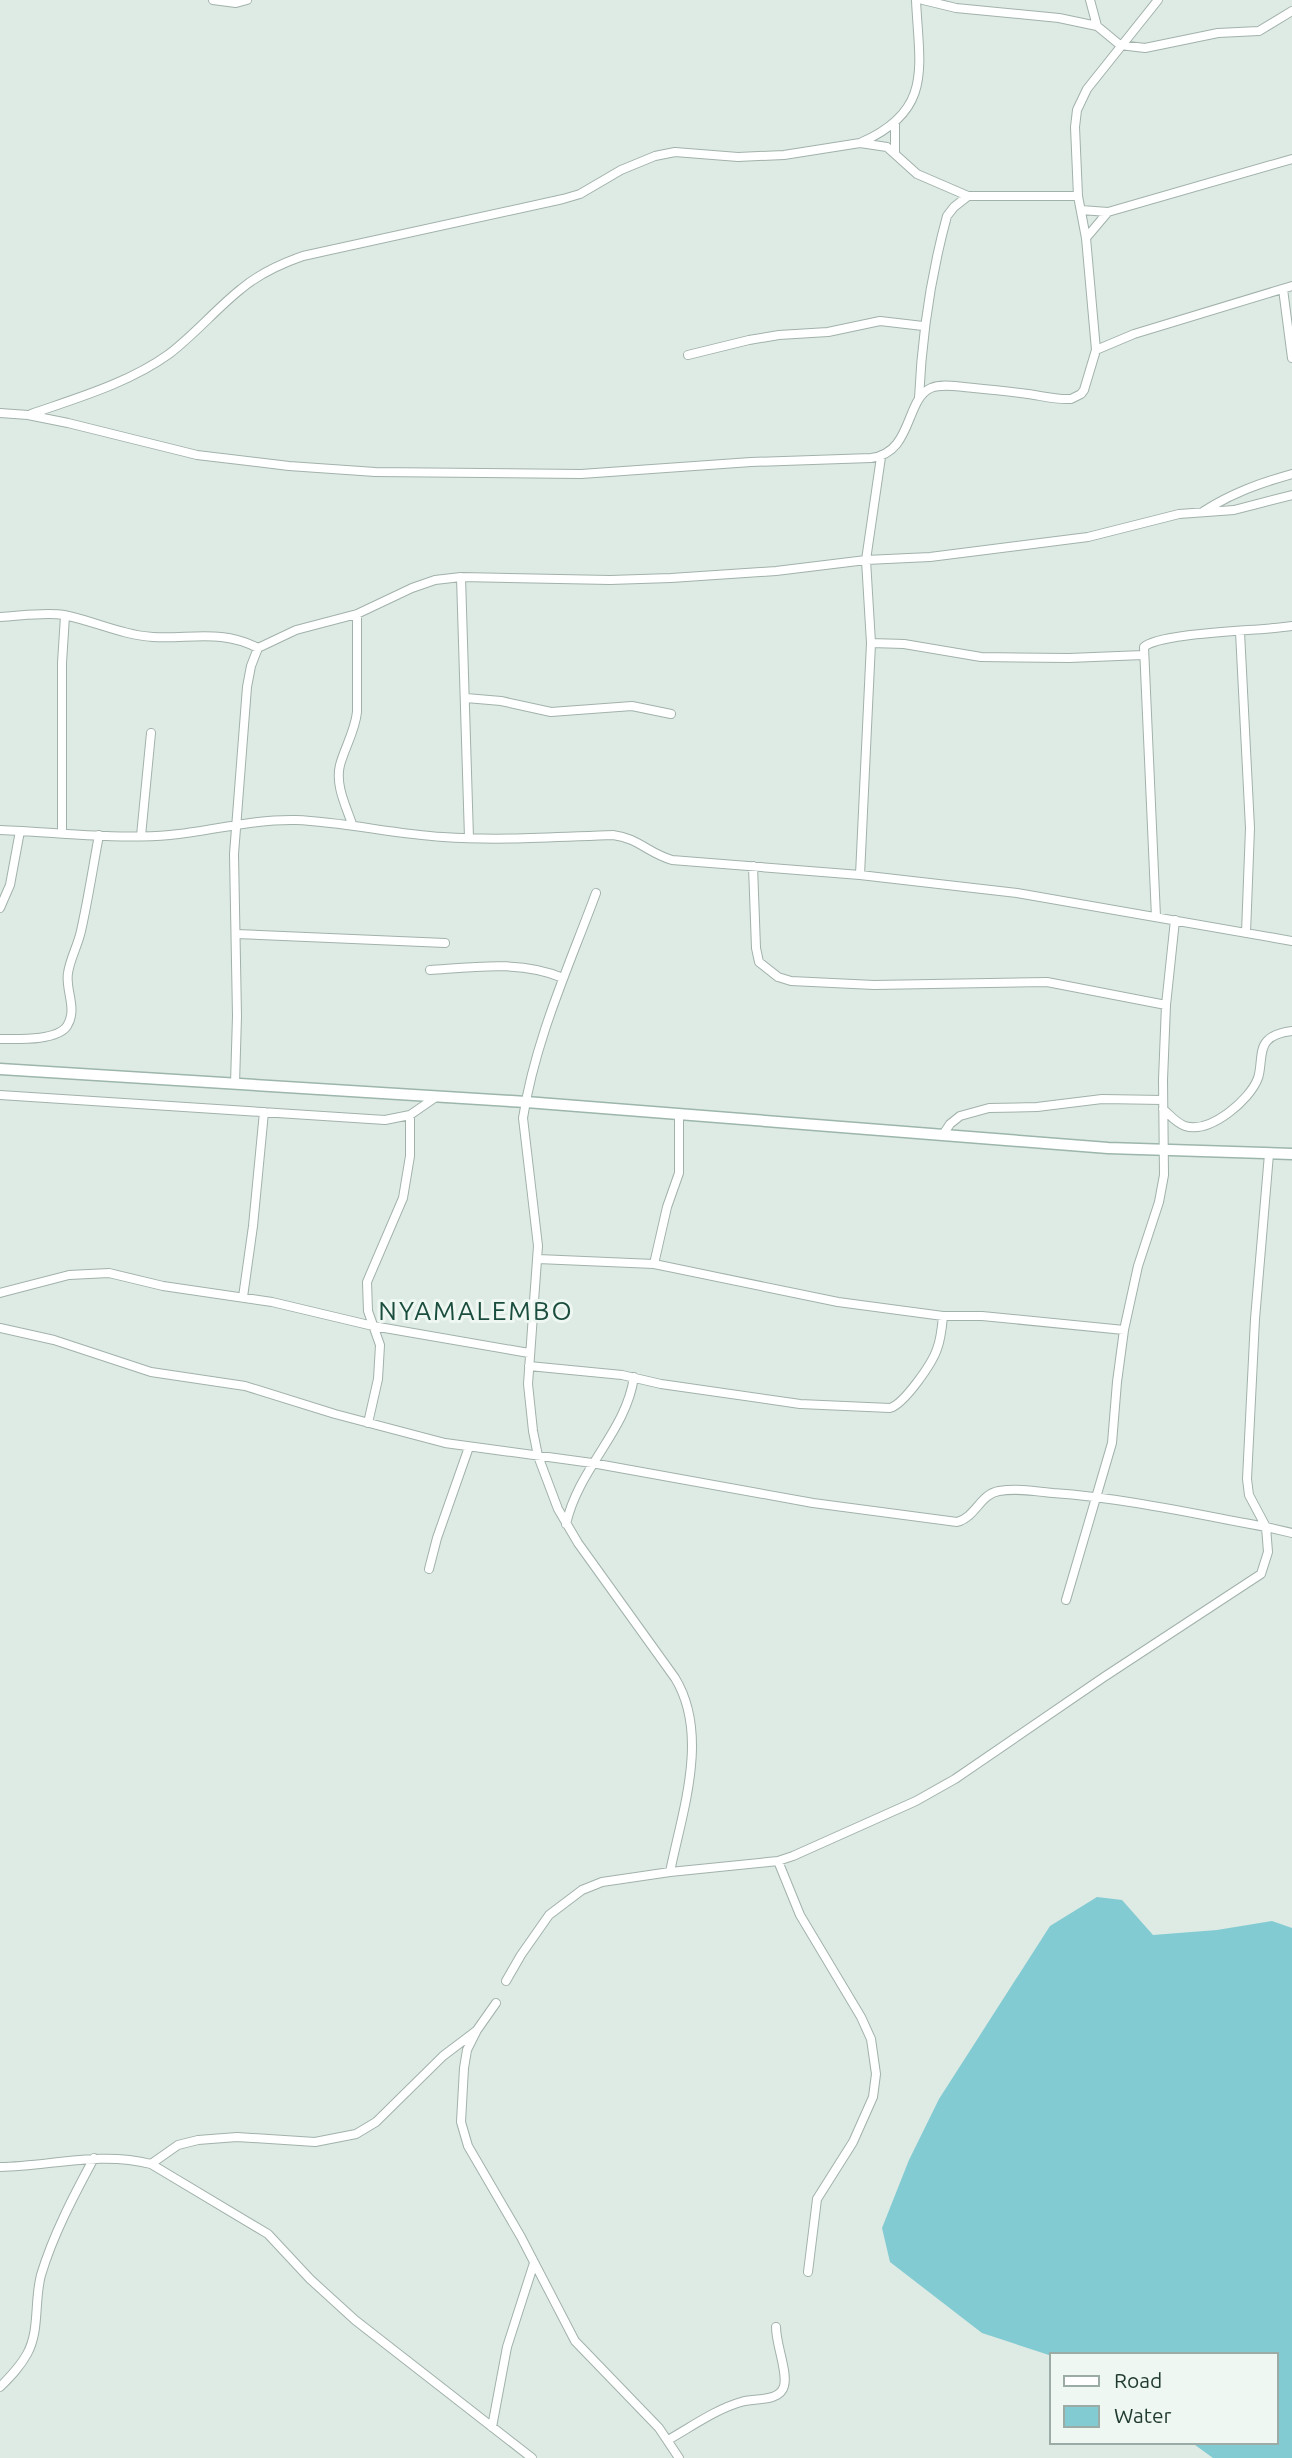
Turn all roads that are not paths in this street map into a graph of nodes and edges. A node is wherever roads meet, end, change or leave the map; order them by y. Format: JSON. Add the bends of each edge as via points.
{"nodes":[{"id":1,"x":213,"y":0,"type":"edge"},
{"id":2,"x":247,"y":0,"type":"edge"},
{"id":3,"x":916,"y":0,"type":"edge"},
{"id":4,"x":923,"y":0,"type":"edge"},
{"id":5,"x":1090,"y":0,"type":"edge"},
{"id":6,"x":1158,"y":0,"type":"edge"},
{"id":7,"x":1292,"y":11,"type":"edge"},
{"id":8,"x":1097,"y":26,"type":"junction"},
{"id":9,"x":1120,"y":45,"type":"junction"},
{"id":10,"x":895,"y":124,"type":"junction"},
{"id":11,"x":860,"y":143,"type":"junction"},
{"id":12,"x":895,"y":152,"type":"junction"},
{"id":13,"x":1292,"y":159,"type":"edge"},
{"id":14,"x":968,"y":196,"type":"junction"},
{"id":15,"x":1079,"y":196,"type":"junction"},
{"id":16,"x":1081,"y":209,"type":"junction"},
{"id":17,"x":1108,"y":212,"type":"junction"},
{"id":18,"x":1086,"y":238,"type":"junction"},
{"id":19,"x":1287,"y":288,"type":"edge"},
{"id":20,"x":923,"y":326,"type":"junction"},
{"id":21,"x":1096,"y":350,"type":"junction"},
{"id":22,"x":688,"y":355,"type":"dead end"},
{"id":23,"x":1292,"y":358,"type":"edge"},
{"id":24,"x":919,"y":398,"type":"junction"},
{"id":25,"x":0,"y":413,"type":"edge"},
{"id":26,"x":28,"y":415,"type":"junction"},
{"id":27,"x":881,"y":457,"type":"junction"},
{"id":28,"x":1292,"y":474,"type":"edge"},
{"id":29,"x":1292,"y":495,"type":"edge"},
{"id":30,"x":1202,"y":513,"type":"junction"},
{"id":31,"x":866,"y":560,"type":"junction"},
{"id":32,"x":461,"y":577,"type":"junction"},
{"id":33,"x":357,"y":614,"type":"junction"},
{"id":34,"x":65,"y":615,"type":"junction"},
{"id":35,"x":0,"y":617,"type":"edge"},
{"id":36,"x":1292,"y":626,"type":"edge"},
{"id":37,"x":1240,"y":632,"type":"junction"},
{"id":38,"x":871,"y":643,"type":"junction"},
{"id":39,"x":258,"y":648,"type":"junction"},
{"id":40,"x":1143,"y":655,"type":"junction"},
{"id":41,"x":466,"y":698,"type":"junction"},
{"id":42,"x":671,"y":714,"type":"dead end"},
{"id":43,"x":151,"y":733,"type":"dead end"},
{"id":44,"x":236,"y":823,"type":"junction"},
{"id":45,"x":352,"y":824,"type":"junction"},
{"id":46,"x":0,"y":830,"type":"edge"},
{"id":47,"x":20,"y":831,"type":"junction"},
{"id":48,"x":62,"y":833,"type":"junction"},
{"id":49,"x":99,"y":835,"type":"junction"},
{"id":50,"x":141,"y":836,"type":"junction"},
{"id":51,"x":469,"y":838,"type":"junction"},
{"id":52,"x":753,"y":866,"type":"junction"},
{"id":53,"x":860,"y":875,"type":"junction"},
{"id":54,"x":596,"y":892,"type":"dead end"},
{"id":55,"x":0,"y":908,"type":"edge"},
{"id":56,"x":1156,"y":917,"type":"junction"},
{"id":57,"x":1175,"y":920,"type":"junction"},
{"id":58,"x":1246,"y":933,"type":"junction"},
{"id":59,"x":236,"y":934,"type":"junction"},
{"id":60,"x":1292,"y":941,"type":"edge"},
{"id":61,"x":445,"y":943,"type":"dead end"},
{"id":62,"x":430,"y":970,"type":"dead end"},
{"id":63,"x":563,"y":978,"type":"junction"},
{"id":64,"x":1166,"y":1005,"type":"junction"},
{"id":65,"x":1292,"y":1031,"type":"edge"},
{"id":66,"x":0,"y":1039,"type":"edge"},
{"id":67,"x":0,"y":1069,"type":"edge"},
{"id":68,"x":234,"y":1084,"type":"junction"},
{"id":69,"x":0,"y":1095,"type":"edge"},
{"id":70,"x":436,"y":1097,"type":"junction"},
{"id":71,"x":526,"y":1102,"type":"junction"},
{"id":72,"x":1163,"y":1104,"type":"junction"},
{"id":73,"x":264,"y":1112,"type":"junction"},
{"id":74,"x":679,"y":1114,"type":"junction"},
{"id":75,"x":410,"y":1115,"type":"junction"},
{"id":76,"x":944,"y":1133,"type":"junction"},
{"id":77,"x":1165,"y":1152,"type":"junction"},
{"id":78,"x":1269,"y":1154,"type":"junction"},
{"id":79,"x":1292,"y":1154,"type":"edge"},
{"id":80,"x":538,"y":1259,"type":"junction"},
{"id":81,"x":654,"y":1264,"type":"junction"},
{"id":82,"x":0,"y":1293,"type":"edge"},
{"id":83,"x":243,"y":1297,"type":"junction"},
{"id":84,"x":943,"y":1316,"type":"junction"},
{"id":85,"x":373,"y":1326,"type":"junction"},
{"id":86,"x":0,"y":1328,"type":"edge"},
{"id":87,"x":1124,"y":1330,"type":"junction"},
{"id":88,"x":530,"y":1353,"type":"junction"},
{"id":89,"x":529,"y":1366,"type":"junction"},
{"id":90,"x":634,"y":1377,"type":"junction"},
{"id":91,"x":368,"y":1423,"type":"junction"},
{"id":92,"x":469,"y":1447,"type":"junction"},
{"id":93,"x":538,"y":1456,"type":"junction"},
{"id":94,"x":592,"y":1463,"type":"junction"},
{"id":95,"x":1097,"y":1496,"type":"junction"},
{"id":96,"x":566,"y":1524,"type":"junction"},
{"id":97,"x":1266,"y":1528,"type":"junction"},
{"id":98,"x":1292,"y":1533,"type":"edge"},
{"id":99,"x":429,"y":1569,"type":"dead end"},
{"id":100,"x":1066,"y":1600,"type":"dead end"},
{"id":101,"x":778,"y":1861,"type":"junction"},
{"id":102,"x":670,"y":1872,"type":"junction"},
{"id":103,"x":506,"y":1981,"type":"dead end"},
{"id":104,"x":496,"y":2003,"type":"dead end"},
{"id":105,"x":477,"y":2030,"type":"junction"},
{"id":106,"x":94,"y":2158,"type":"junction"},
{"id":107,"x":151,"y":2164,"type":"junction"},
{"id":108,"x":0,"y":2167,"type":"edge"},
{"id":109,"x":534,"y":2263,"type":"junction"},
{"id":110,"x":808,"y":2272,"type":"dead end"},
{"id":111,"x":776,"y":2327,"type":"dead end"},
{"id":112,"x":0,"y":2387,"type":"edge"},
{"id":113,"x":492,"y":2427,"type":"junction"},
{"id":114,"x":668,"y":2440,"type":"junction"},
{"id":115,"x":532,"y":2458,"type":"edge"},
{"id":116,"x":679,"y":2458,"type":"edge"}],
"edges":[{"from":1,"to":2,"type":"street"},
{"from":3,"to":10,"type":"street","via":[[919,76],[911,106]]},
{"from":4,"to":8,"type":"street"},
{"from":5,"to":8,"type":"street"},
{"from":6,"to":9,"type":"street"},
{"from":7,"to":9,"type":"street","via":[[1254,32],[1218,33],[1145,48]]},
{"from":8,"to":9,"type":"street"},
{"from":9,"to":15,"type":"street","via":[[1077,110]]},
{"from":10,"to":11,"type":"street"},
{"from":10,"to":12,"type":"street"},
{"from":11,"to":12,"type":"street"},
{"from":11,"to":26,"type":"street","via":[[784,155],[675,152],[655,156],[563,199],[303,256],[274,267],[242,288],[148,367]]},
{"from":12,"to":14,"type":"street","via":[[917,174]]},
{"from":13,"to":17,"type":"street"},
{"from":14,"to":15,"type":"street"},
{"from":14,"to":20,"type":"street","via":[[947,216]]},
{"from":15,"to":16,"type":"street"},
{"from":16,"to":17,"type":"street"},
{"from":16,"to":18,"type":"street"},
{"from":17,"to":18,"type":"street"},
{"from":18,"to":21,"type":"street"},
{"from":19,"to":21,"type":"street"},
{"from":19,"to":23,"type":"street"},
{"from":20,"to":22,"type":"street","via":[[880,321],[749,340]]},
{"from":20,"to":24,"type":"street"},
{"from":21,"to":24,"type":"street","via":[[1082,394],[1071,399],[947,386],[933,387]]},
{"from":24,"to":27,"type":"street","via":[[900,440]]},
{"from":25,"to":26,"type":"street"},
{"from":26,"to":27,"type":"street","via":[[197,455],[375,472],[581,474]]},
{"from":27,"to":31,"type":"street"},
{"from":28,"to":30,"type":"street","via":[[1245,488]]},
{"from":29,"to":30,"type":"street","via":[[1252,507]]},
{"from":30,"to":31,"type":"street","via":[[1178,514],[1088,537],[929,557]]},
{"from":31,"to":32,"type":"street","via":[[671,578]]},
{"from":31,"to":38,"type":"street"},
{"from":32,"to":33,"type":"street","via":[[412,588]]},
{"from":32,"to":41,"type":"street"},
{"from":33,"to":39,"type":"street","via":[[296,630]]},
{"from":33,"to":45,"type":"street","via":[[357,712],[339,778]]},
{"from":34,"to":35,"type":"street"},
{"from":34,"to":39,"type":"street","via":[[134,635],[221,636]]},
{"from":34,"to":48,"type":"street"},
{"from":36,"to":37,"type":"street"},
{"from":37,"to":40,"type":"street","via":[[1158,640],[1147,644]]},
{"from":37,"to":58,"type":"street","via":[[1250,828]]},
{"from":38,"to":40,"type":"street","via":[[981,657]]},
{"from":38,"to":53,"type":"street"},
{"from":39,"to":44,"type":"street","via":[[247,687]]},
{"from":40,"to":56,"type":"street"},
{"from":41,"to":42,"type":"street","via":[[551,712],[632,706]]},
{"from":41,"to":51,"type":"street"},
{"from":43,"to":50,"type":"street"},
{"from":44,"to":45,"type":"street"},
{"from":44,"to":50,"type":"street"},
{"from":44,"to":59,"type":"street"},
{"from":45,"to":51,"type":"street","via":[[413,835]]},
{"from":46,"to":47,"type":"street"},
{"from":47,"to":48,"type":"street"},
{"from":47,"to":55,"type":"street"},
{"from":48,"to":49,"type":"street"},
{"from":49,"to":50,"type":"street"},
{"from":49,"to":66,"type":"street","via":[[82,929],[68,970],[71,1015],[67,1026],[43,1037]]},
{"from":51,"to":52,"type":"street","via":[[620,836],[671,860]]},
{"from":52,"to":53,"type":"street"},
{"from":52,"to":64,"type":"street","via":[[756,948],[759,961],[778,977],[893,985],[1047,982]]},
{"from":53,"to":56,"type":"street","via":[[1017,893]]},
{"from":54,"to":63,"type":"street"},
{"from":56,"to":57,"type":"street"},
{"from":57,"to":58,"type":"street"},
{"from":57,"to":64,"type":"street"},
{"from":58,"to":60,"type":"street"},
{"from":59,"to":61,"type":"street"},
{"from":59,"to":68,"type":"street"},
{"from":62,"to":63,"type":"street","via":[[521,967]]},
{"from":63,"to":71,"type":"street"},
{"from":64,"to":72,"type":"street"},
{"from":65,"to":72,"type":"street","via":[[1267,1040],[1253,1089],[1217,1120],[1187,1127]]},
{"from":67,"to":68,"type":"street"},
{"from":68,"to":70,"type":"street"},
{"from":69,"to":73,"type":"street"},
{"from":70,"to":71,"type":"street"},
{"from":70,"to":75,"type":"street"},
{"from":71,"to":74,"type":"street"},
{"from":71,"to":80,"type":"street","via":[[524,1129]]},
{"from":72,"to":76,"type":"street","via":[[1102,1099],[989,1108],[960,1116]]},
{"from":72,"to":77,"type":"street"},
{"from":73,"to":75,"type":"street","via":[[377,1120]]},
{"from":73,"to":83,"type":"street"},
{"from":74,"to":76,"type":"street"},
{"from":74,"to":81,"type":"street","via":[[679,1173]]},
{"from":75,"to":85,"type":"street","via":[[408,1176],[394,1222],[367,1282]]},
{"from":76,"to":77,"type":"street"},
{"from":77,"to":78,"type":"street"},
{"from":77,"to":87,"type":"street","via":[[1159,1202]]},
{"from":78,"to":79,"type":"street"},
{"from":78,"to":97,"type":"street","via":[[1247,1470],[1249,1495]]},
{"from":80,"to":81,"type":"street"},
{"from":80,"to":88,"type":"street"},
{"from":81,"to":84,"type":"street","via":[[838,1302]]},
{"from":82,"to":83,"type":"street","via":[[89,1273]]},
{"from":83,"to":85,"type":"street"},
{"from":84,"to":87,"type":"street"},
{"from":84,"to":90,"type":"street","via":[[934,1357],[905,1396],[890,1408],[800,1404]]},
{"from":85,"to":88,"type":"street"},
{"from":85,"to":91,"type":"street","via":[[380,1360]]},
{"from":86,"to":91,"type":"street","via":[[54,1340],[151,1372],[245,1386]]},
{"from":87,"to":95,"type":"street","via":[[1112,1443]]},
{"from":88,"to":89,"type":"street"},
{"from":89,"to":90,"type":"street"},
{"from":89,"to":93,"type":"street","via":[[529,1404]]},
{"from":90,"to":94,"type":"street","via":[[627,1407]]},
{"from":91,"to":92,"type":"street"},
{"from":92,"to":93,"type":"street"},
{"from":92,"to":99,"type":"street"},
{"from":93,"to":94,"type":"street"},
{"from":93,"to":96,"type":"street"},
{"from":94,"to":95,"type":"street","via":[[802,1502],[949,1522],[967,1519],[986,1496],[1000,1491]]},
{"from":94,"to":96,"type":"street"},
{"from":95,"to":97,"type":"street"},
{"from":95,"to":100,"type":"street"},
{"from":96,"to":102,"type":"street","via":[[675,1678],[689,1708],[689,1769]]},
{"from":97,"to":98,"type":"street"},
{"from":97,"to":101,"type":"street","via":[[1268,1552],[1261,1574],[955,1780]]},
{"from":101,"to":102,"type":"street"},
{"from":101,"to":110,"type":"street","via":[[800,1915],[861,2017],[871,2039],[876,2074],[873,2097],[853,2142],[817,2199]]},
{"from":102,"to":103,"type":"street","via":[[602,1882],[582,1890],[537,1930]]},
{"from":104,"to":105,"type":"street"},
{"from":105,"to":107,"type":"street","via":[[443,2056],[376,2122],[356,2134],[315,2142],[237,2137],[198,2140],[178,2145]]},
{"from":105,"to":109,"type":"street","via":[[467,2050],[461,2122],[468,2146]]},
{"from":106,"to":107,"type":"street"},
{"from":106,"to":108,"type":"street"},
{"from":106,"to":112,"type":"street","via":[[42,2275],[28,2353]]},
{"from":107,"to":113,"type":"street","via":[[268,2234],[346,2311]]},
{"from":109,"to":113,"type":"street","via":[[507,2347]]},
{"from":109,"to":114,"type":"street","via":[[575,2341]]},
{"from":111,"to":114,"type":"street","via":[[785,2373],[781,2392],[725,2408]]},
{"from":113,"to":115,"type":"street"},
{"from":114,"to":116,"type":"street"}]}
